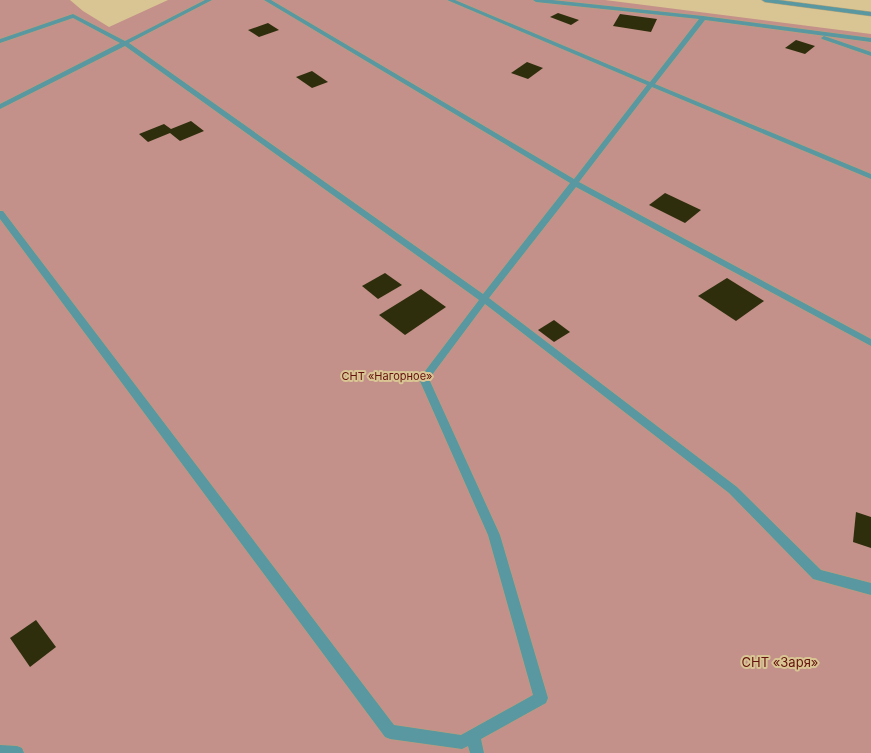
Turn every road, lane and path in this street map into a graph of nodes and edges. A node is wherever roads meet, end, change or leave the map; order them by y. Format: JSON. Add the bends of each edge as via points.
{"nodes":[{"id":1,"x":209,"y":0,"type":"edge"},
{"id":2,"x":267,"y":0,"type":"edge"},
{"id":3,"x":450,"y":0,"type":"edge"},
{"id":4,"x":536,"y":0,"type":"edge"},
{"id":5,"x":765,"y":0,"type":"edge"},
{"id":6,"x":871,"y":14,"type":"edge"},
{"id":7,"x":704,"y":18,"type":"junction"},
{"id":8,"x":802,"y":30,"type":"junction"},
{"id":9,"x":871,"y":40,"type":"edge"},
{"id":10,"x":0,"y":41,"type":"edge"},
{"id":11,"x":125,"y":43,"type":"junction"},
{"id":12,"x":871,"y":54,"type":"edge"},
{"id":13,"x":652,"y":85,"type":"junction"},
{"id":14,"x":0,"y":107,"type":"edge"},
{"id":15,"x":871,"y":177,"type":"edge"},
{"id":16,"x":575,"y":183,"type":"junction"},
{"id":17,"x":0,"y":213,"type":"edge"},
{"id":18,"x":484,"y":299,"type":"junction"},
{"id":19,"x":871,"y":343,"type":"edge"},
{"id":20,"x":871,"y":589,"type":"edge"},
{"id":21,"x":473,"y":736,"type":"junction"},
{"id":22,"x":0,"y":752,"type":"edge"},
{"id":23,"x":17,"y":753,"type":"edge"},
{"id":24,"x":477,"y":753,"type":"edge"}],
"edges":[{"from":1,"to":11,"type":"street"},
{"from":2,"to":16,"type":"street"},
{"from":3,"to":13,"type":"street"},
{"from":4,"to":7,"type":"street"},
{"from":5,"to":6,"type":"street"},
{"from":7,"to":8,"type":"street"},
{"from":7,"to":13,"type":"street"},
{"from":8,"to":9,"type":"street"},
{"from":8,"to":12,"type":"street"},
{"from":10,"to":11,"type":"street","via":[[73,16]]},
{"from":11,"to":14,"type":"street"},
{"from":11,"to":18,"type":"street"},
{"from":13,"to":15,"type":"street"},
{"from":13,"to":16,"type":"street"},
{"from":16,"to":18,"type":"street"},
{"from":16,"to":19,"type":"street"},
{"from":17,"to":21,"type":"street","via":[[390,732],[462,742]]},
{"from":18,"to":20,"type":"street","via":[[733,490],[817,575]]},
{"from":18,"to":21,"type":"street","via":[[424,379],[494,535],[541,698]]},
{"from":21,"to":24,"type":"street"},
{"from":22,"to":23,"type":"street"}]}
